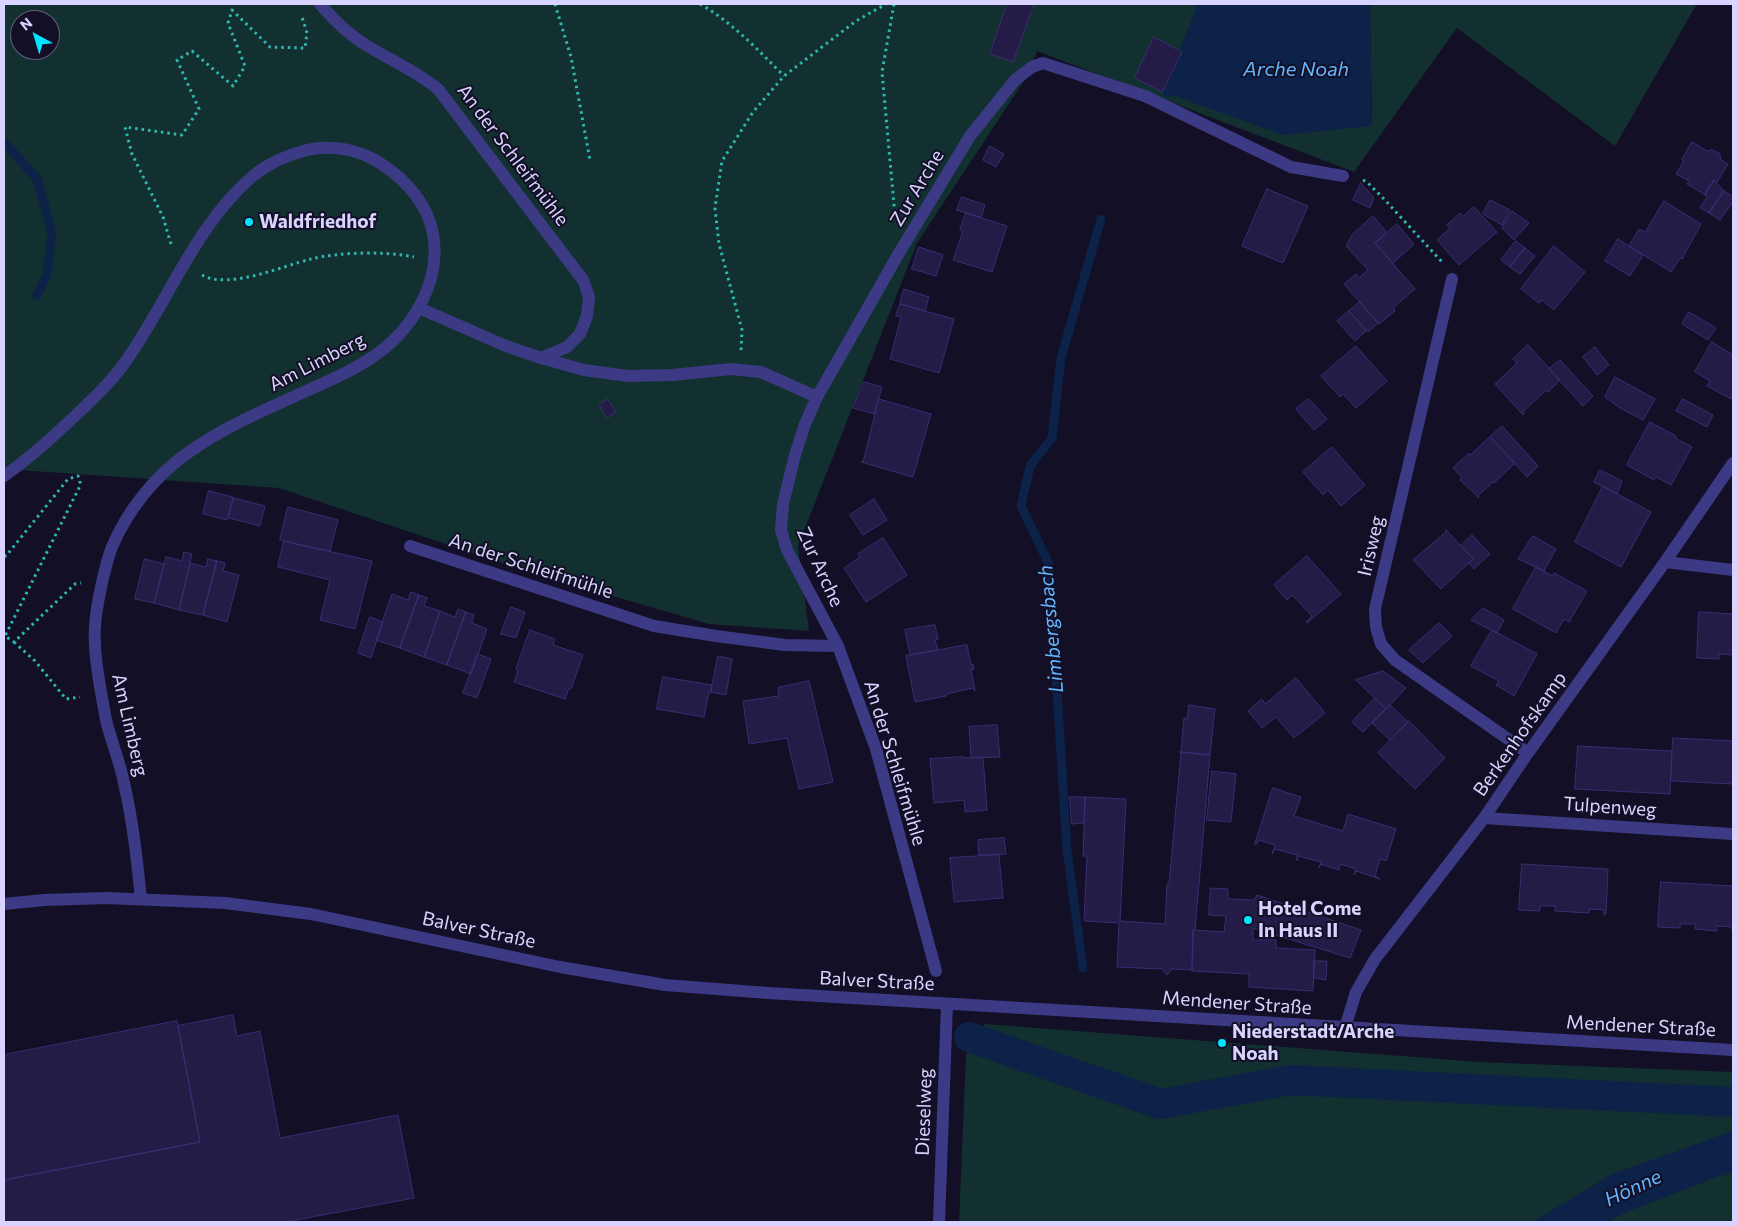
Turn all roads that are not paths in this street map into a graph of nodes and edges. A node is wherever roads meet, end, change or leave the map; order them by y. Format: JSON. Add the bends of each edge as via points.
{"nodes":[{"id":1,"x":320,"y":4,"type":"edge"},
{"id":2,"x":1343,"y":176,"type":"road end"},
{"id":3,"x":1452,"y":279,"type":"road end"},
{"id":4,"x":419,"y":308,"type":"junction"},
{"id":5,"x":541,"y":358,"type":"junction"},
{"id":6,"x":817,"y":397,"type":"junction"},
{"id":7,"x":1733,"y":463,"type":"edge"},
{"id":8,"x":4,"y":476,"type":"edge"},
{"id":9,"x":410,"y":546,"type":"dead end"},
{"id":10,"x":1665,"y":562,"type":"junction"},
{"id":11,"x":1733,"y":570,"type":"edge"},
{"id":12,"x":838,"y":646,"type":"junction"},
{"id":13,"x":1528,"y":752,"type":"junction"},
{"id":14,"x":1484,"y":818,"type":"junction"},
{"id":15,"x":1733,"y":834,"type":"edge"},
{"id":16,"x":141,"y":899,"type":"junction"},
{"id":17,"x":4,"y":904,"type":"edge"},
{"id":18,"x":936,"y":971,"type":"dead end"},
{"id":19,"x":947,"y":1004,"type":"junction"},
{"id":20,"x":1345,"y":1028,"type":"junction"},
{"id":21,"x":1733,"y":1050,"type":"edge"},
{"id":22,"x":939,"y":1222,"type":"edge"}],
"edges":[{"from":1,"to":5,"type":"street","name":"An der Schleifmühle","via":[[364,44],[421,75],[438,89],[583,280],[589,297],[587,316],[580,334],[567,347]]},
{"from":2,"to":6,"type":"street","name":"Zur Arche","via":[[1291,167],[1145,96],[1043,63],[1032,67],[1015,80],[970,136],[898,253]]},
{"from":3,"to":13,"type":"street","name":"Irisweg","via":[[1376,609],[1376,627],[1381,644],[1395,660]]},
{"from":4,"to":5,"type":"street"},
{"from":4,"to":8,"type":"street","name":"Am Limberg","via":[[428,290],[434,261],[428,216],[417,196],[399,176],[378,161],[349,149],[320,147],[293,154],[255,174],[224,206],[125,362],[102,390],[26,461]]},
{"from":4,"to":16,"type":"street","name":"Am Limberg","via":[[394,340],[371,358],[188,452],[152,484],[130,514],[112,548],[95,626],[98,668],[107,722],[124,780]]},
{"from":5,"to":6,"type":"street","via":[[584,370],[628,376],[731,369],[760,372]]},
{"from":6,"to":12,"type":"street","name":"Zur Arche","via":[[795,455],[783,504],[781,530],[787,550]]},
{"from":7,"to":10,"type":"street","name":"Berkenhofskamp"},
{"from":9,"to":12,"type":"street","name":"An der Schleifmühle","via":[[654,626],[785,645]]},
{"from":10,"to":11,"type":"street"},
{"from":10,"to":13,"type":"street","name":"Berkenhofskamp"},
{"from":12,"to":18,"type":"street","name":"An der Schleifmühle","via":[[876,749]]},
{"from":13,"to":14,"type":"street","name":"Berkenhofskamp"},
{"from":14,"to":15,"type":"street","name":"Tulpenweg"},
{"from":14,"to":20,"type":"street","name":"Berkenhofskamp","via":[[1375,959],[1356,992]]},
{"from":16,"to":17,"type":"street","name":"Balver Straße","via":[[44,900]]},
{"from":16,"to":19,"type":"street","name":"Balver Straße","via":[[225,903],[311,914],[560,967],[665,985]]},
{"from":19,"to":20,"type":"street","name":"Mendener Straße"},
{"from":19,"to":22,"type":"street","name":"Dieselweg"},
{"from":20,"to":21,"type":"street","name":"Mendener Straße"}]}
